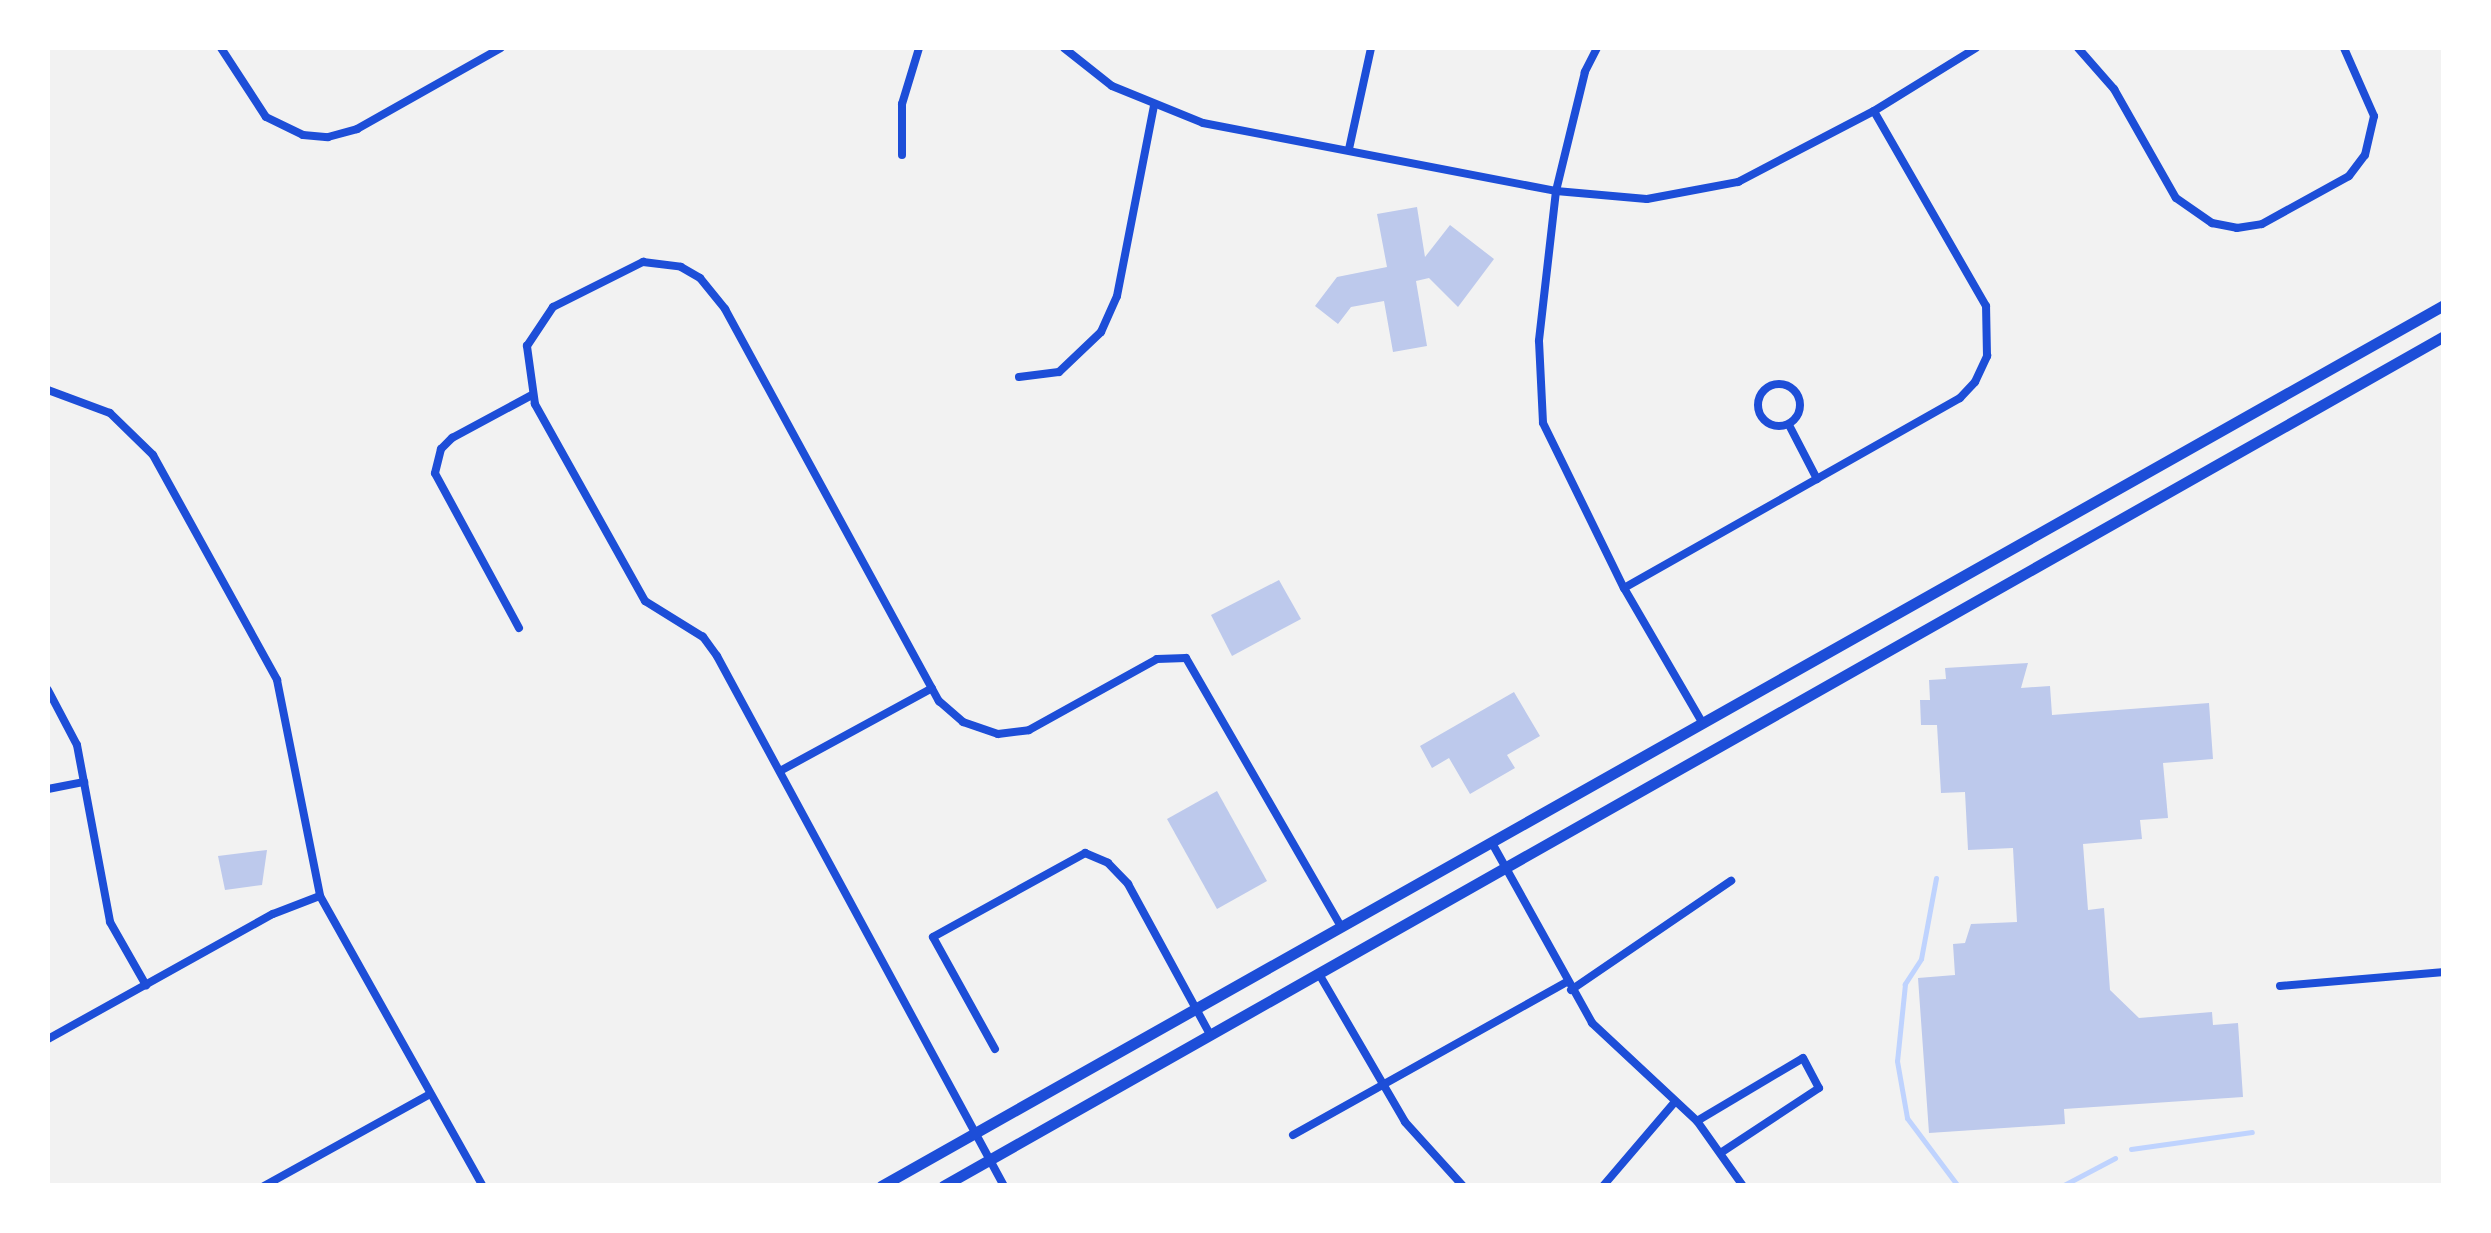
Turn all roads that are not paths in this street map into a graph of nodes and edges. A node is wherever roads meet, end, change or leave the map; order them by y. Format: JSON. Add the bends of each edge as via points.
{"nodes":[{"id":1,"x":222,"y":48,"type":"edge"},
{"id":2,"x":500,"y":48,"type":"edge"},
{"id":3,"x":919,"y":48,"type":"edge"},
{"id":4,"x":1064,"y":48,"type":"edge"},
{"id":5,"x":1086,"y":48,"type":"edge"},
{"id":6,"x":1371,"y":48,"type":"edge"},
{"id":7,"x":1598,"y":48,"type":"edge"},
{"id":8,"x":1976,"y":48,"type":"edge"},
{"id":9,"x":2078,"y":48,"type":"edge"},
{"id":10,"x":2344,"y":48,"type":"edge"},
{"id":11,"x":1078,"y":58,"type":"junction"},
{"id":12,"x":1154,"y":105,"type":"junction"},
{"id":13,"x":1874,"y":111,"type":"junction"},
{"id":14,"x":1348,"y":149,"type":"junction"},
{"id":15,"x":902,"y":155,"type":"dead end"},
{"id":16,"x":1556,"y":191,"type":"junction"},
{"id":17,"x":2444,"y":305,"type":"edge"},
{"id":18,"x":2444,"y":336,"type":"edge"},
{"id":19,"x":1019,"y":377,"type":"dead end"},
{"id":20,"x":48,"y":390,"type":"edge"},
{"id":21,"x":532,"y":395,"type":"junction"},
{"id":22,"x":1789,"y":425,"type":"junction"},
{"id":23,"x":1816,"y":479,"type":"junction"},
{"id":24,"x":1624,"y":588,"type":"junction"},
{"id":25,"x":520,"y":628,"type":"dead end"},
{"id":26,"x":932,"y":688,"type":"junction"},
{"id":27,"x":48,"y":690,"type":"edge"},
{"id":28,"x":1703,"y":724,"type":"junction"},
{"id":29,"x":780,"y":772,"type":"junction"},
{"id":30,"x":84,"y":782,"type":"junction"},
{"id":31,"x":48,"y":789,"type":"edge"},
{"id":32,"x":1492,"y":843,"type":"junction"},
{"id":33,"x":1506,"y":870,"type":"junction"},
{"id":34,"x":1731,"y":880,"type":"dead end"},
{"id":35,"x":320,"y":896,"type":"junction"},
{"id":36,"x":1341,"y":926,"type":"junction"},
{"id":37,"x":2444,"y":972,"type":"edge"},
{"id":38,"x":1320,"y":974,"type":"junction"},
{"id":39,"x":146,"y":985,"type":"junction"},
{"id":40,"x":1569,"y":986,"type":"junction"},
{"id":41,"x":2280,"y":986,"type":"dead end"},
{"id":42,"x":1196,"y":1009,"type":"junction"},
{"id":43,"x":1211,"y":1036,"type":"junction"},
{"id":44,"x":48,"y":1039,"type":"edge"},
{"id":45,"x":995,"y":1049,"type":"dead end"},
{"id":46,"x":1380,"y":1083,"type":"junction"},
{"id":47,"x":430,"y":1094,"type":"junction"},
{"id":48,"x":1674,"y":1104,"type":"junction"},
{"id":49,"x":1697,"y":1121,"type":"junction"},
{"id":50,"x":975,"y":1131,"type":"junction"},
{"id":51,"x":1293,"y":1135,"type":"dead end"},
{"id":52,"x":1722,"y":1152,"type":"junction"},
{"id":53,"x":990,"y":1159,"type":"junction"},
{"id":54,"x":264,"y":1186,"type":"edge"},
{"id":55,"x":483,"y":1186,"type":"edge"},
{"id":56,"x":881,"y":1186,"type":"edge"},
{"id":57,"x":943,"y":1186,"type":"edge"},
{"id":58,"x":1004,"y":1186,"type":"edge"},
{"id":59,"x":1463,"y":1186,"type":"edge"},
{"id":60,"x":1604,"y":1186,"type":"edge"},
{"id":61,"x":1743,"y":1186,"type":"edge"}],
"edges":[{"from":1,"to":2,"type":"street","via":[[266,117],[303,135],[328,137],[357,129]]},
{"from":3,"to":15,"type":"street","via":[[902,104]]},
{"from":4,"to":11,"type":"street"},
{"from":5,"to":11,"type":"street"},
{"from":6,"to":14,"type":"street"},
{"from":7,"to":16,"type":"street","via":[[1584,72]]},
{"from":8,"to":13,"type":"street"},
{"from":9,"to":10,"type":"street","via":[[2114,89],[2176,198],[2212,223],[2237,228],[2262,224],[2349,176],[2364,155],[2374,116]]},
{"from":11,"to":12,"type":"street","via":[[1112,86]]},
{"from":12,"to":14,"type":"street","via":[[1204,123]]},
{"from":12,"to":19,"type":"street","via":[[1117,296],[1100,332],[1059,372]]},
{"from":13,"to":16,"type":"street","via":[[1738,182],[1692,195],[1646,199]]},
{"from":13,"to":23,"type":"street","via":[[1986,306],[1986,356],[1960,398]]},
{"from":14,"to":16,"type":"street"},
{"from":16,"to":24,"type":"street","via":[[1539,340],[1543,423]]},
{"from":17,"to":28,"type":"main road"},
{"from":18,"to":33,"type":"main road"},
{"from":20,"to":35,"type":"street","via":[[110,414],[153,456],[276,680]]},
{"from":21,"to":25,"type":"street","via":[[452,438],[441,449],[435,473]]},
{"from":21,"to":26,"type":"street","via":[[528,346],[538,324],[566,298],[643,262],[700,278],[725,310]]},
{"from":21,"to":29,"type":"street","via":[[645,600],[703,637]]},
{"from":22,"to":22,"type":"street","via":[[1800,401],[1791,387],[1772,384],[1761,394],[1759,412],[1768,424]]},
{"from":22,"to":23,"type":"street"},
{"from":23,"to":24,"type":"street"},
{"from":24,"to":28,"type":"street"},
{"from":26,"to":29,"type":"street"},
{"from":26,"to":36,"type":"street","via":[[972,727],[998,734],[1029,730],[1157,658],[1186,658]]},
{"from":27,"to":30,"type":"street","via":[[77,745]]},
{"from":28,"to":32,"type":"main road"},
{"from":29,"to":50,"type":"street"},
{"from":30,"to":31,"type":"street"},
{"from":30,"to":39,"type":"street","via":[[110,922]]},
{"from":32,"to":33,"type":"street"},
{"from":32,"to":36,"type":"main road"},
{"from":33,"to":38,"type":"main road"},
{"from":33,"to":40,"type":"street"},
{"from":34,"to":40,"type":"street"},
{"from":35,"to":39,"type":"street","via":[[273,914]]},
{"from":35,"to":47,"type":"street"},
{"from":36,"to":42,"type":"main road"},
{"from":37,"to":41,"type":"street"},
{"from":38,"to":43,"type":"main road"},
{"from":38,"to":46,"type":"street"},
{"from":39,"to":44,"type":"street"},
{"from":40,"to":46,"type":"street"},
{"from":40,"to":48,"type":"street","via":[[1592,1023]]},
{"from":42,"to":43,"type":"street"},
{"from":42,"to":45,"type":"street","via":[[1128,884],[1108,863],[1085,854],[933,937]]},
{"from":42,"to":50,"type":"main road"},
{"from":43,"to":53,"type":"main road"},
{"from":46,"to":51,"type":"street"},
{"from":46,"to":59,"type":"street","via":[[1405,1122]]},
{"from":47,"to":54,"type":"street"},
{"from":47,"to":55,"type":"street"},
{"from":48,"to":49,"type":"street"},
{"from":48,"to":60,"type":"street"},
{"from":49,"to":52,"type":"street"},
{"from":49,"to":52,"type":"street","via":[[1724,1099],[1804,1058],[1819,1088]]},
{"from":50,"to":53,"type":"street"},
{"from":50,"to":56,"type":"main road"},
{"from":52,"to":61,"type":"street"},
{"from":53,"to":57,"type":"main road"},
{"from":53,"to":58,"type":"street"}]}
